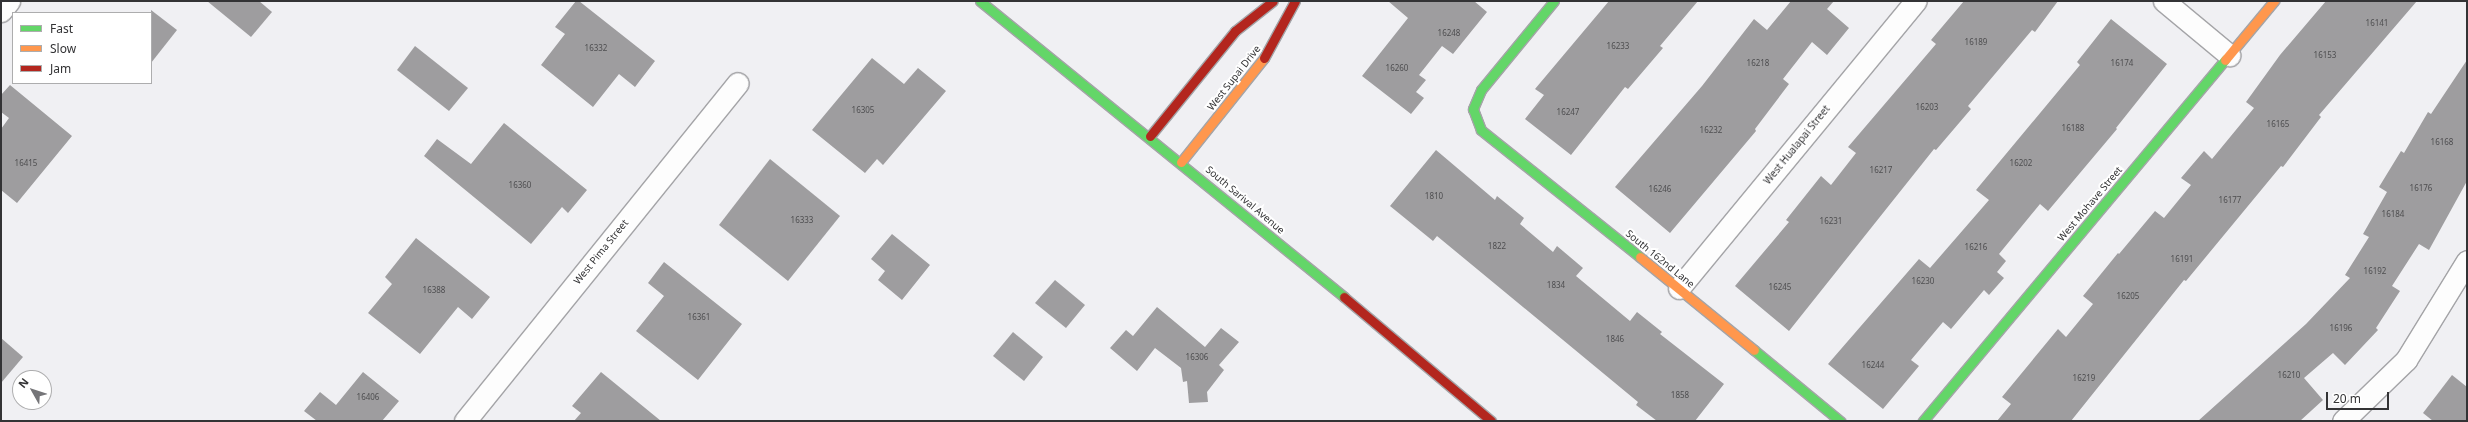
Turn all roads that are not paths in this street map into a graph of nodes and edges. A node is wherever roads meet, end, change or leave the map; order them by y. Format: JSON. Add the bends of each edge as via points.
{"nodes":[{"id":1,"x":9,"y":1,"type":"edge"},
{"id":2,"x":980,"y":1,"type":"edge"},
{"id":3,"x":1273,"y":1,"type":"edge"},
{"id":4,"x":1295,"y":1,"type":"edge"},
{"id":5,"x":1554,"y":1,"type":"edge"},
{"id":6,"x":1916,"y":1,"type":"edge"},
{"id":7,"x":2164,"y":1,"type":"edge"},
{"id":8,"x":2274,"y":1,"type":"edge"},
{"id":9,"x":1,"y":11,"type":"edge"},
{"id":10,"x":2229,"y":55,"type":"junction"},
{"id":11,"x":738,"y":83,"type":"dead end"},
{"id":12,"x":1150,"y":136,"type":"junction"},
{"id":13,"x":1181,"y":162,"type":"junction"},
{"id":14,"x":2467,"y":261,"type":"edge"},
{"id":15,"x":1679,"y":288,"type":"junction"},
{"id":16,"x":465,"y":421,"type":"edge"},
{"id":17,"x":1491,"y":421,"type":"edge"},
{"id":18,"x":1840,"y":421,"type":"edge"},
{"id":19,"x":1923,"y":421,"type":"edge"},
{"id":20,"x":2343,"y":421,"type":"edge"}],
"edges":[{"from":1,"to":9,"type":"street"},
{"from":2,"to":12,"type":"street","name":"South Sarival Avenue"},
{"from":3,"to":12,"type":"street","via":[[1236,31]]},
{"from":4,"to":13,"type":"street","name":"West Supai Drive","via":[[1268,53]]},
{"from":5,"to":15,"type":"street","name":"South 162nd Lane","via":[[1481,90],[1473,109],[1481,130]]},
{"from":6,"to":15,"type":"street","name":"West Hualapai Street"},
{"from":7,"to":10,"type":"street"},
{"from":8,"to":10,"type":"street","name":"West Mohave Street"},
{"from":10,"to":19,"type":"street","name":"West Mohave Street"},
{"from":11,"to":16,"type":"street","name":"West Pima Street"},
{"from":12,"to":13,"type":"street","name":"South Sarival Avenue"},
{"from":13,"to":17,"type":"street","name":"South Sarival Avenue"},
{"from":14,"to":20,"type":"street","via":[[2406,360]]},
{"from":15,"to":18,"type":"street","name":"South 162nd Lane"}]}
